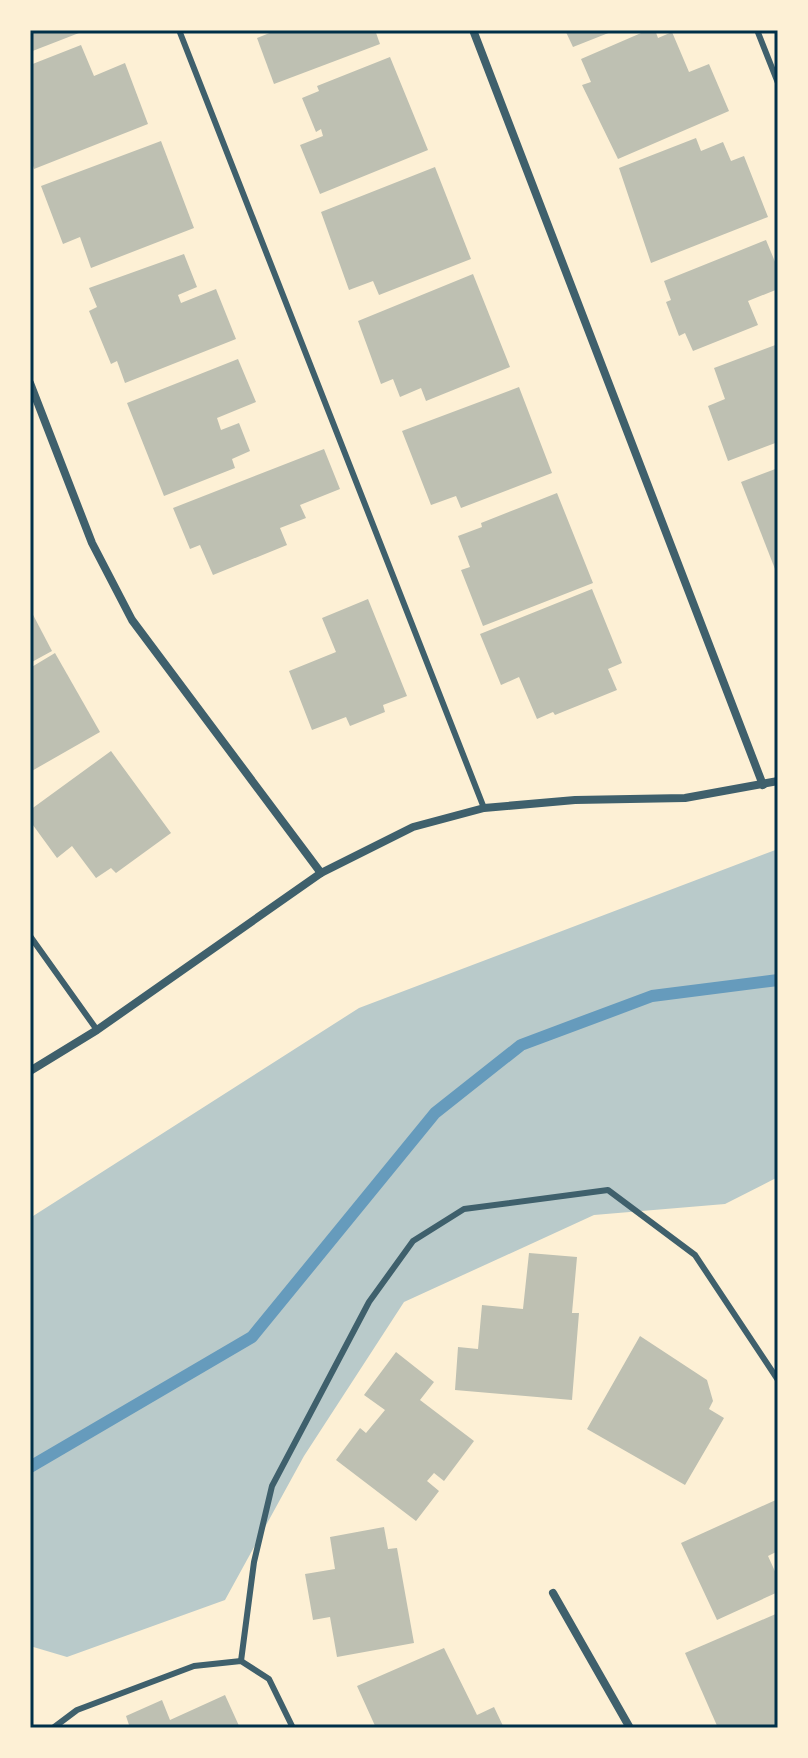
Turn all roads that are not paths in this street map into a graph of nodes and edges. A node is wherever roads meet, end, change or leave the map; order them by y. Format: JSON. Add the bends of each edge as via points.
{"nodes":[{"id":1,"x":179,"y":30,"type":"edge"},
{"id":2,"x":473,"y":30,"type":"edge"},
{"id":3,"x":757,"y":30,"type":"edge"},
{"id":4,"x":778,"y":83,"type":"edge"},
{"id":5,"x":30,"y":383,"type":"edge"},
{"id":6,"x":778,"y":781,"type":"edge"},
{"id":7,"x":763,"y":785,"type":"junction"},
{"id":8,"x":484,"y":808,"type":"junction"},
{"id":9,"x":321,"y":873,"type":"junction"},
{"id":10,"x":30,"y":936,"type":"edge"},
{"id":11,"x":97,"y":1030,"type":"junction"},
{"id":12,"x":30,"y":1071,"type":"edge"},
{"id":13,"x":778,"y":1380,"type":"edge"},
{"id":14,"x":553,"y":1593,"type":"dead end"},
{"id":15,"x":241,"y":1661,"type":"junction"},
{"id":16,"x":53,"y":1728,"type":"edge"},
{"id":17,"x":293,"y":1728,"type":"edge"},
{"id":18,"x":630,"y":1728,"type":"edge"}],
"edges":[{"from":1,"to":8,"type":"lane"},
{"from":2,"to":7,"type":"street"},
{"from":3,"to":4,"type":"lane"},
{"from":5,"to":9,"type":"street","via":[[92,543],[132,620]]},
{"from":6,"to":7,"type":"street"},
{"from":7,"to":8,"type":"street","via":[[685,798]]},
{"from":8,"to":9,"type":"street","via":[[413,827]]},
{"from":9,"to":11,"type":"street"},
{"from":10,"to":11,"type":"lane"},
{"from":11,"to":12,"type":"street"},
{"from":13,"to":15,"type":"lane","via":[[695,1255],[608,1190],[464,1209],[413,1241],[369,1302],[272,1486],[254,1562]]},
{"from":14,"to":18,"type":"street"},
{"from":15,"to":16,"type":"lane","via":[[194,1666],[77,1710]]},
{"from":15,"to":17,"type":"lane","via":[[269,1679]]}]}
